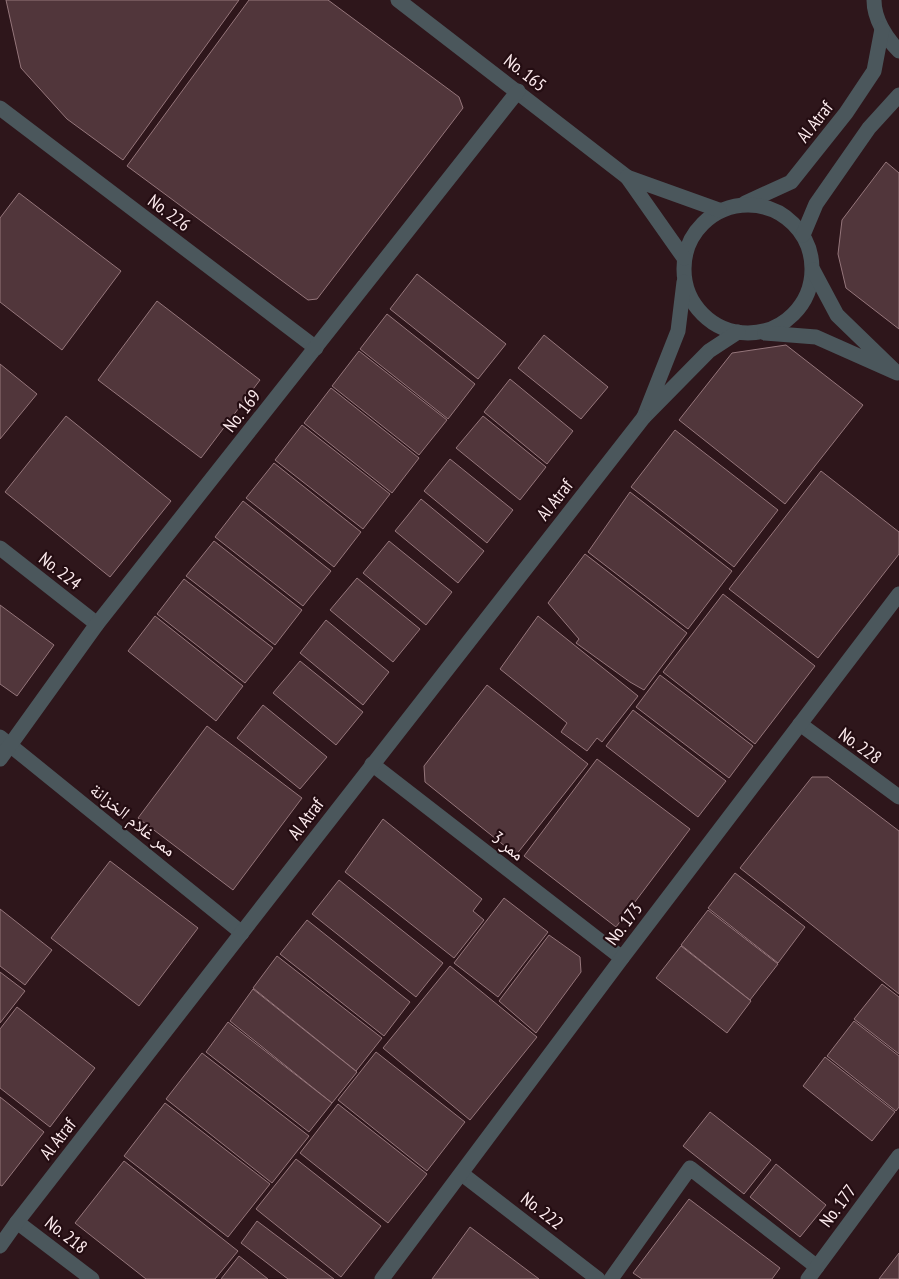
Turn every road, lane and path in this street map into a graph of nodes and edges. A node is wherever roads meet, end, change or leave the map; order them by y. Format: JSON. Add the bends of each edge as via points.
{"nodes":[{"id":1,"x":398,"y":0,"type":"edge"},
{"id":2,"x":874,"y":0,"type":"edge"},
{"id":3,"x":882,"y":30,"type":"junction"},
{"id":4,"x":899,"y":51,"type":"edge"},
{"id":5,"x":518,"y":91,"type":"junction"},
{"id":6,"x":899,"y":95,"type":"edge"},
{"id":7,"x":0,"y":108,"type":"edge"},
{"id":8,"x":628,"y":177,"type":"junction"},
{"id":9,"x":739,"y":206,"type":"junction"},
{"id":10,"x":719,"y":210,"type":"junction"},
{"id":11,"x":803,"y":235,"type":"junction"},
{"id":12,"x":684,"y":258,"type":"junction"},
{"id":13,"x":813,"y":270,"type":"junction"},
{"id":14,"x":684,"y":278,"type":"junction"},
{"id":15,"x":738,"y":332,"type":"junction"},
{"id":16,"x":759,"y":332,"type":"junction"},
{"id":17,"x":316,"y":348,"type":"junction"},
{"id":18,"x":898,"y":374,"type":"edge"},
{"id":19,"x":644,"y":417,"type":"junction"},
{"id":20,"x":0,"y":548,"type":"edge"},
{"id":21,"x":899,"y":594,"type":"edge"},
{"id":22,"x":97,"y":624,"type":"junction"},
{"id":23,"x":800,"y":724,"type":"junction"},
{"id":24,"x":5,"y":741,"type":"edge"},
{"id":25,"x":0,"y":759,"type":"edge"},
{"id":26,"x":372,"y":764,"type":"junction"},
{"id":27,"x":899,"y":798,"type":"edge"},
{"id":28,"x":242,"y":933,"type":"junction"},
{"id":29,"x":622,"y":958,"type":"junction"},
{"id":30,"x":899,"y":1156,"type":"edge"},
{"id":31,"x":462,"y":1174,"type":"junction"},
{"id":32,"x":17,"y":1222,"type":"junction"},
{"id":33,"x":0,"y":1246,"type":"edge"},
{"id":34,"x":812,"y":1273,"type":"edge"},
{"id":35,"x":92,"y":1279,"type":"edge"},
{"id":36,"x":382,"y":1279,"type":"edge"},
{"id":37,"x":598,"y":1279,"type":"edge"},
{"id":38,"x":611,"y":1279,"type":"edge"}],
"edges":[{"from":1,"to":5,"type":"street","name":"No. 165"},
{"from":2,"to":3,"type":"street"},
{"from":3,"to":4,"type":"street"},
{"from":3,"to":9,"type":"street","name":"Al Atraf","via":[[874,71],[846,113],[791,182]]},
{"from":5,"to":8,"type":"street","name":"No. 165"},
{"from":5,"to":17,"type":"street","name":"No. 169"},
{"from":6,"to":11,"type":"street","via":[[869,128],[816,204]]},
{"from":7,"to":17,"type":"street","name":"No. 226"},
{"from":8,"to":10,"type":"street"},
{"from":8,"to":12,"type":"street"},
{"from":9,"to":10,"type":"street"},
{"from":9,"to":11,"type":"street","via":[[760,205],[782,213]]},
{"from":10,"to":12,"type":"street","via":[[702,222],[690,239]]},
{"from":11,"to":13,"type":"street"},
{"from":12,"to":14,"type":"street"},
{"from":13,"to":16,"type":"street","via":[[809,292],[797,311],[780,325]]},
{"from":13,"to":18,"type":"street","via":[[838,315]]},
{"from":14,"to":15,"type":"street","via":[[691,298],[702,314],[719,326]]},
{"from":14,"to":19,"type":"street","via":[[678,331]]},
{"from":15,"to":16,"type":"street"},
{"from":15,"to":19,"type":"street","via":[[710,351]]},
{"from":16,"to":18,"type":"street","via":[[816,337]]},
{"from":17,"to":22,"type":"street","name":"No. 169"},
{"from":19,"to":26,"type":"street","name":"Al Atraf"},
{"from":20,"to":22,"type":"street","name":"No. 224"},
{"from":21,"to":23,"type":"street","name":"No. 173"},
{"from":22,"to":24,"type":"street","name":"No. 169"},
{"from":23,"to":27,"type":"street","name":"No. 228"},
{"from":23,"to":29,"type":"street","name":"No. 173"},
{"from":24,"to":25,"type":"street","name":"No. 169"},
{"from":24,"to":28,"type":"street","name":"ممر غلام الخزانة"},
{"from":26,"to":28,"type":"street","name":"Al Atraf"},
{"from":26,"to":29,"type":"street","name":"ممر 3"},
{"from":28,"to":32,"type":"street","name":"Al Atraf"},
{"from":29,"to":31,"type":"street","name":"No. 173"},
{"from":30,"to":34,"type":"street","name":"No. 177"},
{"from":31,"to":36,"type":"street","name":"No. 173"},
{"from":31,"to":37,"type":"street","name":"No. 222"},
{"from":32,"to":33,"type":"street","name":"Al Atraf"},
{"from":32,"to":35,"type":"street","name":"No. 218"},
{"from":34,"to":38,"type":"street","via":[[690,1168]]}]}
